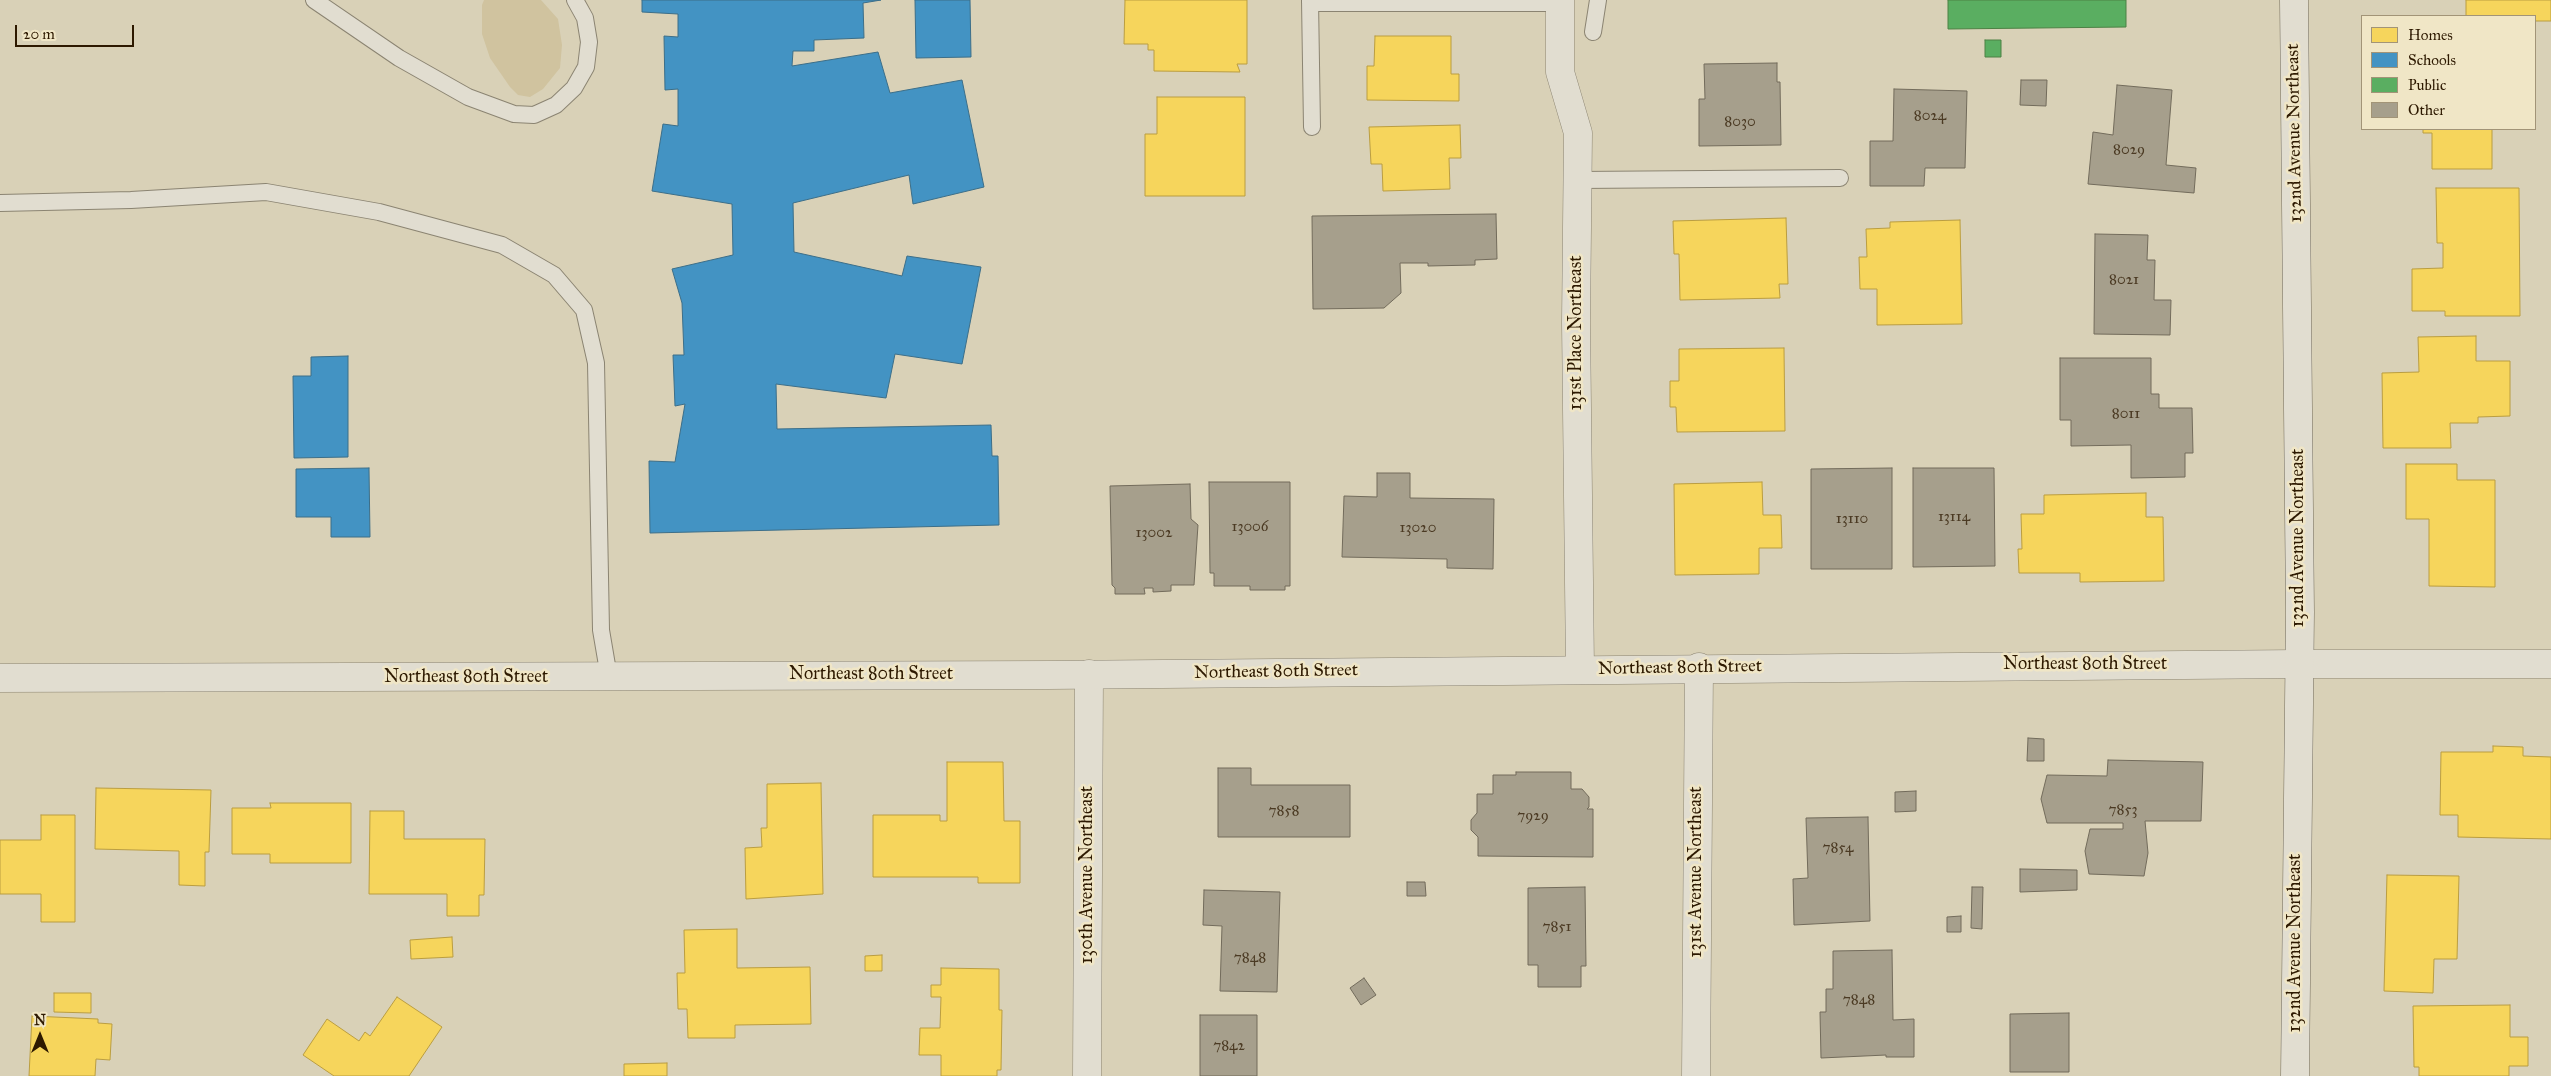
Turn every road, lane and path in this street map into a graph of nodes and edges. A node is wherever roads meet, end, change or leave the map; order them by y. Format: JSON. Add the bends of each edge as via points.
{"nodes":[{"id":1,"x":314,"y":0,"type":"edge"},
{"id":2,"x":574,"y":0,"type":"edge"},
{"id":3,"x":1598,"y":0,"type":"edge"},
{"id":4,"x":2294,"y":0,"type":"edge"},
{"id":5,"x":1310,"y":1,"type":"edge"},
{"id":6,"x":1560,"y":2,"type":"edge"},
{"id":7,"x":1594,"y":32,"type":"dead end"},
{"id":8,"x":1312,"y":127,"type":"dead end"},
{"id":9,"x":1840,"y":178,"type":"dead end"},
{"id":10,"x":1578,"y":180,"type":"junction"},
{"id":11,"x":0,"y":202,"type":"edge"},
{"id":12,"x":2299,"y":664,"type":"junction"},
{"id":13,"x":2551,"y":664,"type":"edge"},
{"id":14,"x":1699,"y":668,"type":"junction"},
{"id":15,"x":1580,"y":669,"type":"junction"},
{"id":16,"x":1089,"y":674,"type":"junction"},
{"id":17,"x":609,"y":677,"type":"junction"},
{"id":18,"x":0,"y":678,"type":"edge"},
{"id":19,"x":1087,"y":1076,"type":"edge"},
{"id":20,"x":1696,"y":1076,"type":"edge"},
{"id":21,"x":2295,"y":1076,"type":"edge"}],
"edges":[{"from":1,"to":2,"type":"lane","via":[[399,58],[468,98],[514,114],[534,115],[556,105],[574,88],[586,67],[589,42],[585,18]]},
{"from":3,"to":7,"type":"lane"},
{"from":4,"to":12,"type":"street","name":"132nd Avenue Northeast"},
{"from":5,"to":6,"type":"lane"},
{"from":5,"to":8,"type":"lane"},
{"from":6,"to":10,"type":"street","name":"131st Place Northeast","via":[[1560,72],[1578,133]]},
{"from":9,"to":10,"type":"lane"},
{"from":10,"to":15,"type":"street","name":"131st Place Northeast","via":[[1576,322]]},
{"from":11,"to":17,"type":"lane","via":[[131,200],[266,192],[379,212],[502,245],[554,275],[584,310],[596,363],[601,630]]},
{"from":12,"to":13,"type":"street","name":"Northeast 80th Street"},
{"from":12,"to":14,"type":"street","name":"Northeast 80th Street"},
{"from":12,"to":21,"type":"street","name":"132nd Avenue Northeast"},
{"from":14,"to":15,"type":"street","name":"Northeast 80th Street"},
{"from":14,"to":20,"type":"street","name":"131st Avenue Northeast"},
{"from":15,"to":16,"type":"street","name":"Northeast 80th Street"},
{"from":16,"to":17,"type":"street","name":"Northeast 80th Street"},
{"from":16,"to":19,"type":"street","name":"130th Avenue Northeast"},
{"from":17,"to":18,"type":"street","name":"Northeast 80th Street"}]}
